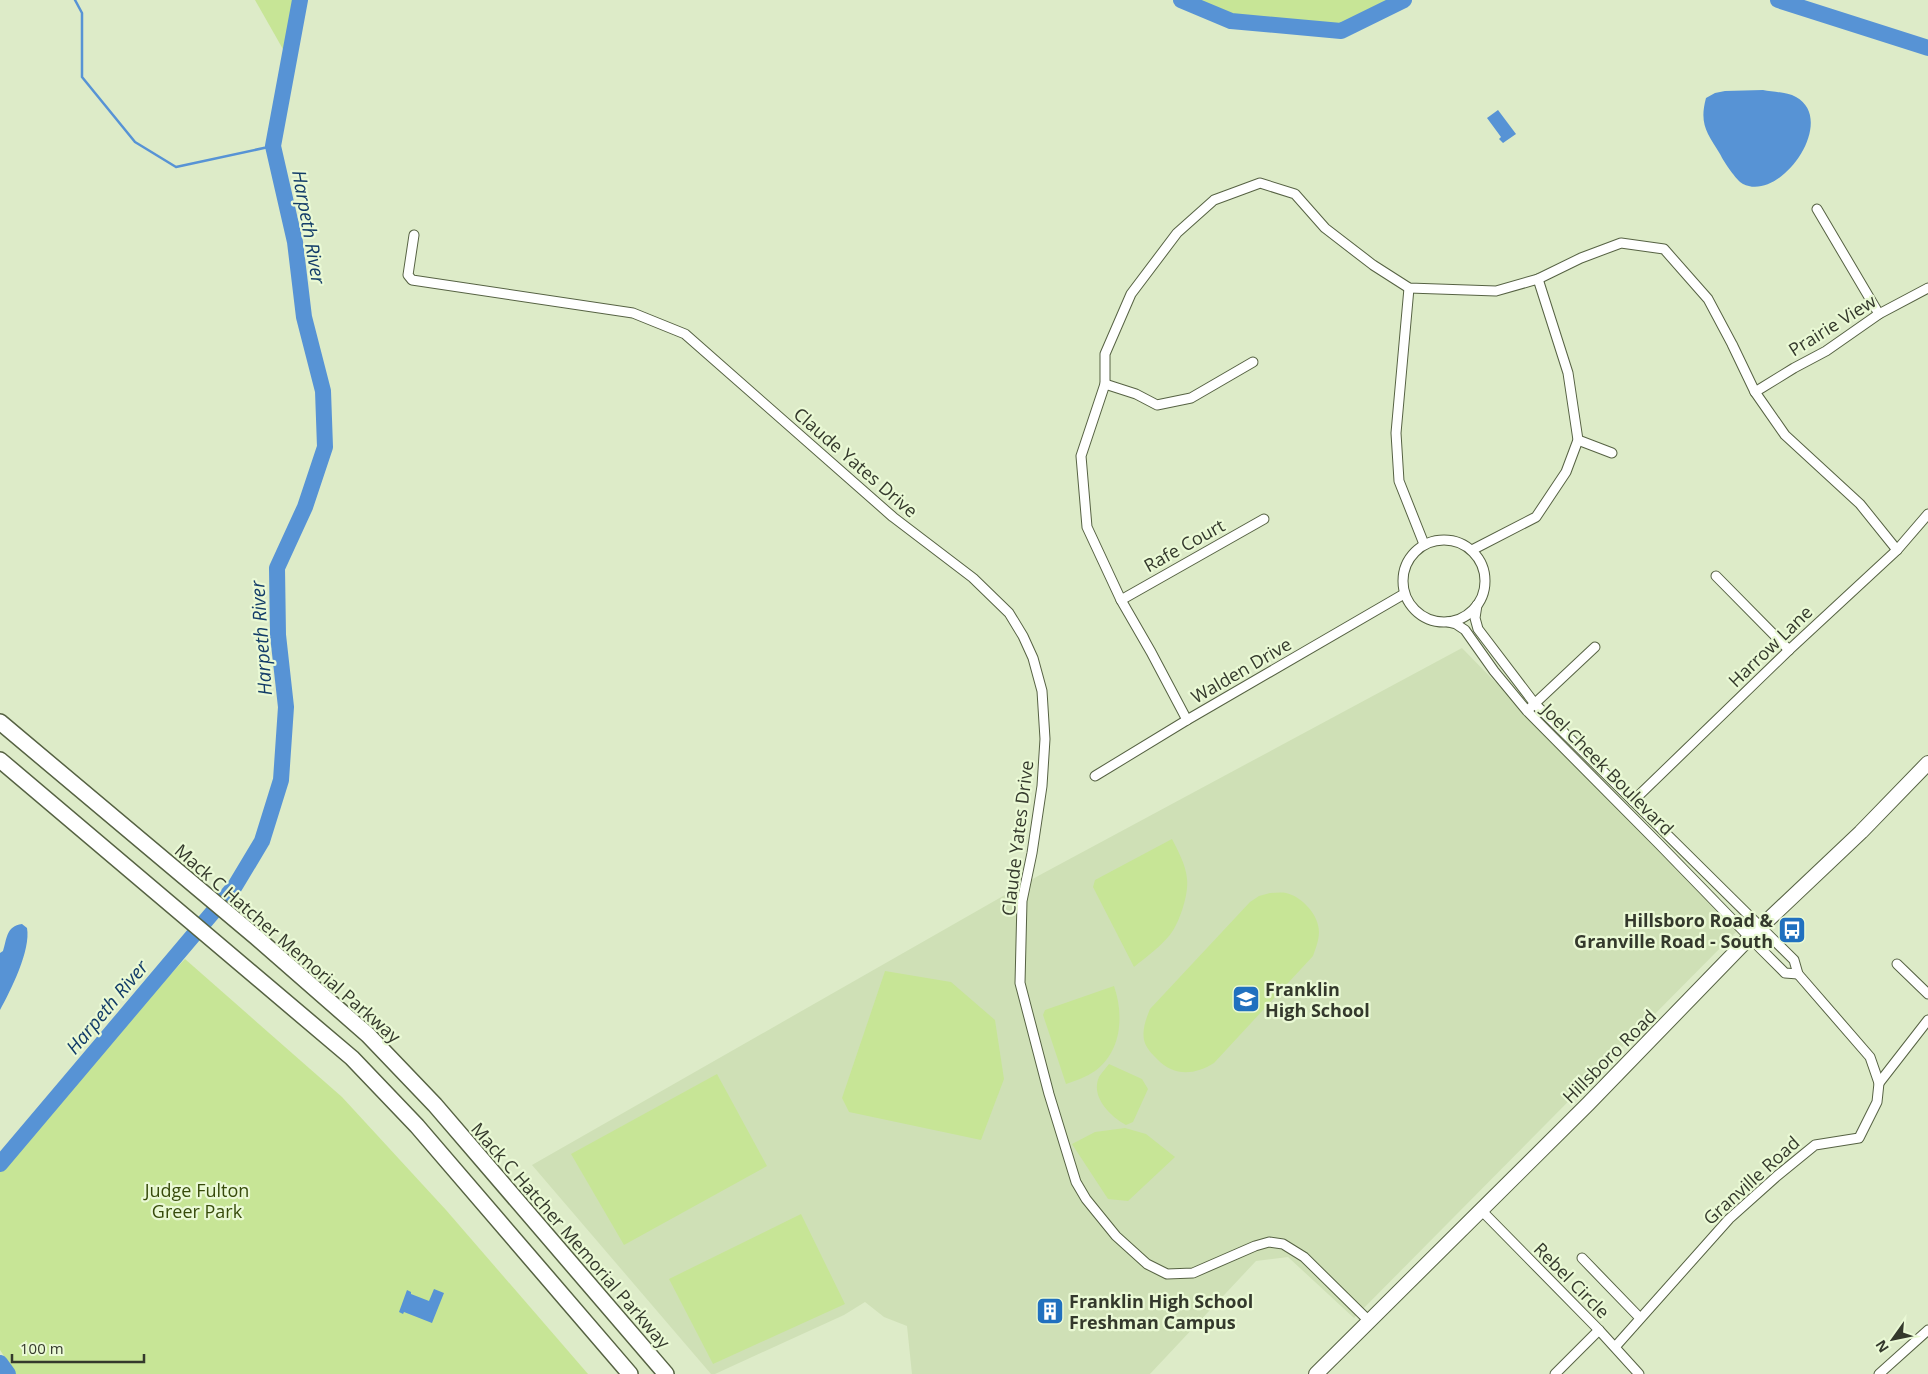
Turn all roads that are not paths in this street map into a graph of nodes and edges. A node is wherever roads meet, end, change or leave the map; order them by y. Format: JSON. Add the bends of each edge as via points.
{"nodes":[{"id":1,"x":1817,"y":209,"type":"dead end"},
{"id":2,"x":414,"y":235,"type":"dead end"},
{"id":3,"x":1538,"y":279,"type":"junction"},
{"id":4,"x":1409,"y":288,"type":"junction"},
{"id":5,"x":1928,"y":288,"type":"edge"},
{"id":6,"x":1879,"y":314,"type":"junction"},
{"id":7,"x":1253,"y":362,"type":"dead end"},
{"id":8,"x":1105,"y":384,"type":"junction"},
{"id":9,"x":1755,"y":392,"type":"junction"},
{"id":10,"x":1578,"y":440,"type":"junction"},
{"id":11,"x":1612,"y":453,"type":"dead end"},
{"id":12,"x":1928,"y":514,"type":"edge"},
{"id":13,"x":1264,"y":519,"type":"dead end"},
{"id":14,"x":1424,"y":544,"type":"junction"},
{"id":15,"x":1472,"y":550,"type":"junction"},
{"id":16,"x":1897,"y":550,"type":"junction"},
{"id":17,"x":1716,"y":576,"type":"dead end"},
{"id":18,"x":1404,"y":594,"type":"junction"},
{"id":19,"x":1121,"y":600,"type":"junction"},
{"id":20,"x":1477,"y":605,"type":"junction"},
{"id":21,"x":1448,"y":622,"type":"junction"},
{"id":22,"x":1595,"y":647,"type":"dead end"},
{"id":23,"x":1789,"y":650,"type":"junction"},
{"id":24,"x":1535,"y":704,"type":"junction"},
{"id":25,"x":1527,"y":711,"type":"junction"},
{"id":26,"x":1186,"y":720,"type":"junction"},
{"id":27,"x":0,"y":722,"type":"edge"},
{"id":28,"x":0,"y":760,"type":"edge"},
{"id":29,"x":1928,"y":763,"type":"edge"},
{"id":30,"x":1095,"y":776,"type":"dead end"},
{"id":31,"x":1633,"y":801,"type":"junction"},
{"id":32,"x":1722,"y":890,"type":"junction"},
{"id":33,"x":1714,"y":900,"type":"junction"},
{"id":34,"x":1761,"y":928,"type":"junction"},
{"id":35,"x":1750,"y":938,"type":"junction"},
{"id":36,"x":1897,"y":964,"type":"dead end"},
{"id":37,"x":1798,"y":974,"type":"junction"},
{"id":38,"x":1928,"y":994,"type":"edge"},
{"id":39,"x":1928,"y":1020,"type":"edge"},
{"id":40,"x":1879,"y":1083,"type":"junction"},
{"id":41,"x":1481,"y":1210,"type":"junction"},
{"id":42,"x":1582,"y":1258,"type":"dead end"},
{"id":43,"x":1640,"y":1318,"type":"junction"},
{"id":44,"x":1369,"y":1320,"type":"junction"},
{"id":45,"x":1599,"y":1330,"type":"junction"},
{"id":46,"x":1928,"y":1330,"type":"edge"},
{"id":47,"x":1614,"y":1347,"type":"junction"},
{"id":48,"x":630,"y":1374,"type":"edge"},
{"id":49,"x":666,"y":1374,"type":"edge"},
{"id":50,"x":1316,"y":1374,"type":"edge"},
{"id":51,"x":1555,"y":1374,"type":"edge"},
{"id":52,"x":1639,"y":1374,"type":"edge"},
{"id":53,"x":1880,"y":1374,"type":"edge"}],
"edges":[{"from":1,"to":6,"type":"street"},
{"from":2,"to":44,"type":"street","name":"Claude Yates Drive","via":[[408,275],[412,280],[633,313],[685,334],[893,517],[973,578],[1009,613],[1035,664],[1042,691],[1045,739],[1042,786],[1022,901],[1020,983],[1076,1182],[1116,1236],[1146,1264],[1167,1274],[1193,1273],[1269,1242],[1284,1244],[1304,1257]]},
{"from":3,"to":4,"type":"street","via":[[1496,291]]},
{"from":3,"to":9,"type":"street","via":[[1621,243],[1664,249],[1708,299]]},
{"from":3,"to":10,"type":"street","via":[[1568,373]]},
{"from":4,"to":8,"type":"street","via":[[1325,228],[1295,194],[1260,183],[1214,200],[1177,233],[1131,294],[1105,354]]},
{"from":4,"to":14,"type":"street","via":[[1396,433],[1399,481]]},
{"from":5,"to":6,"type":"street","name":"Prairie View"},
{"from":6,"to":9,"type":"street","name":"Prairie View","via":[[1826,351]]},
{"from":7,"to":8,"type":"street","via":[[1191,398],[1157,405]]},
{"from":8,"to":19,"type":"street","via":[[1081,456],[1087,527]]},
{"from":9,"to":16,"type":"street","via":[[1785,435],[1860,504]]},
{"from":10,"to":11,"type":"street"},
{"from":10,"to":15,"type":"street","via":[[1566,472],[1536,516]]},
{"from":12,"to":16,"type":"street","name":"Harrow Lane"},
{"from":13,"to":19,"type":"street","name":"Rafe Court"},
{"from":14,"to":15,"type":"street","via":[[1447,539]]},
{"from":14,"to":18,"type":"street","via":[[1405,565],[1402,579]]},
{"from":15,"to":20,"type":"street","via":[[1484,571],[1485,590]]},
{"from":16,"to":23,"type":"street","name":"Harrow Lane"},
{"from":17,"to":23,"type":"street"},
{"from":18,"to":21,"type":"street","via":[[1418,613],[1433,621]]},
{"from":18,"to":26,"type":"street","name":"Walden Drive"},
{"from":19,"to":26,"type":"street"},
{"from":20,"to":21,"type":"street","via":[[1463,618]]},
{"from":20,"to":24,"type":"street","name":"Joel Cheek Boulevard","via":[[1475,618],[1478,629]]},
{"from":21,"to":25,"type":"street","name":"Joel Cheek Boulevard","via":[[1465,630]]},
{"from":22,"to":24,"type":"street"},
{"from":23,"to":31,"type":"street","name":"Harrow Lane"},
{"from":24,"to":25,"type":"street"},
{"from":24,"to":31,"type":"street","name":"Joel Cheek Boulevard"},
{"from":25,"to":33,"type":"street","name":"Joel Cheek Boulevard"},
{"from":26,"to":30,"type":"street","name":"Walden Drive"},
{"from":27,"to":49,"type":"highway","name":"Mack C Hatcher Memorial Parkway","via":[[368,1035],[435,1105]]},
{"from":28,"to":48,"type":"highway","via":[[352,1058],[417,1126]]},
{"from":29,"to":34,"type":"main road","name":"Hillsboro Road"},
{"from":31,"to":32,"type":"street","name":"Joel Cheek Boulevard"},
{"from":32,"to":33,"type":"street"},
{"from":32,"to":34,"type":"street","name":"Joel Cheek Boulevard"},
{"from":33,"to":35,"type":"street","name":"Joel Cheek Boulevard"},
{"from":34,"to":35,"type":"main road","name":"Hillsboro Road"},
{"from":34,"to":37,"type":"street","name":"Granville Road","via":[[1794,960]]},
{"from":35,"to":37,"type":"street","name":"Granville Road","via":[[1785,972]]},
{"from":35,"to":41,"type":"main road","name":"Hillsboro Road"},
{"from":36,"to":38,"type":"street"},
{"from":37,"to":40,"type":"street","name":"Granville Road","via":[[1870,1057]]},
{"from":39,"to":40,"type":"street","name":"Granville Road"},
{"from":40,"to":43,"type":"street","name":"Granville Road","via":[[1877,1102],[1859,1138],[1815,1145],[1777,1176],[1729,1219]]},
{"from":41,"to":44,"type":"main road","name":"Hillsboro Road"},
{"from":41,"to":45,"type":"street","name":"Rebel Circle"},
{"from":42,"to":43,"type":"street"},
{"from":43,"to":47,"type":"street","name":"Granville Road"},
{"from":44,"to":50,"type":"main road","name":"Hillsboro Road"},
{"from":45,"to":47,"type":"street","name":"Rebel Circle"},
{"from":45,"to":51,"type":"street"},
{"from":46,"to":53,"type":"street"},
{"from":47,"to":52,"type":"street","name":"Rebel Circle"}]}
